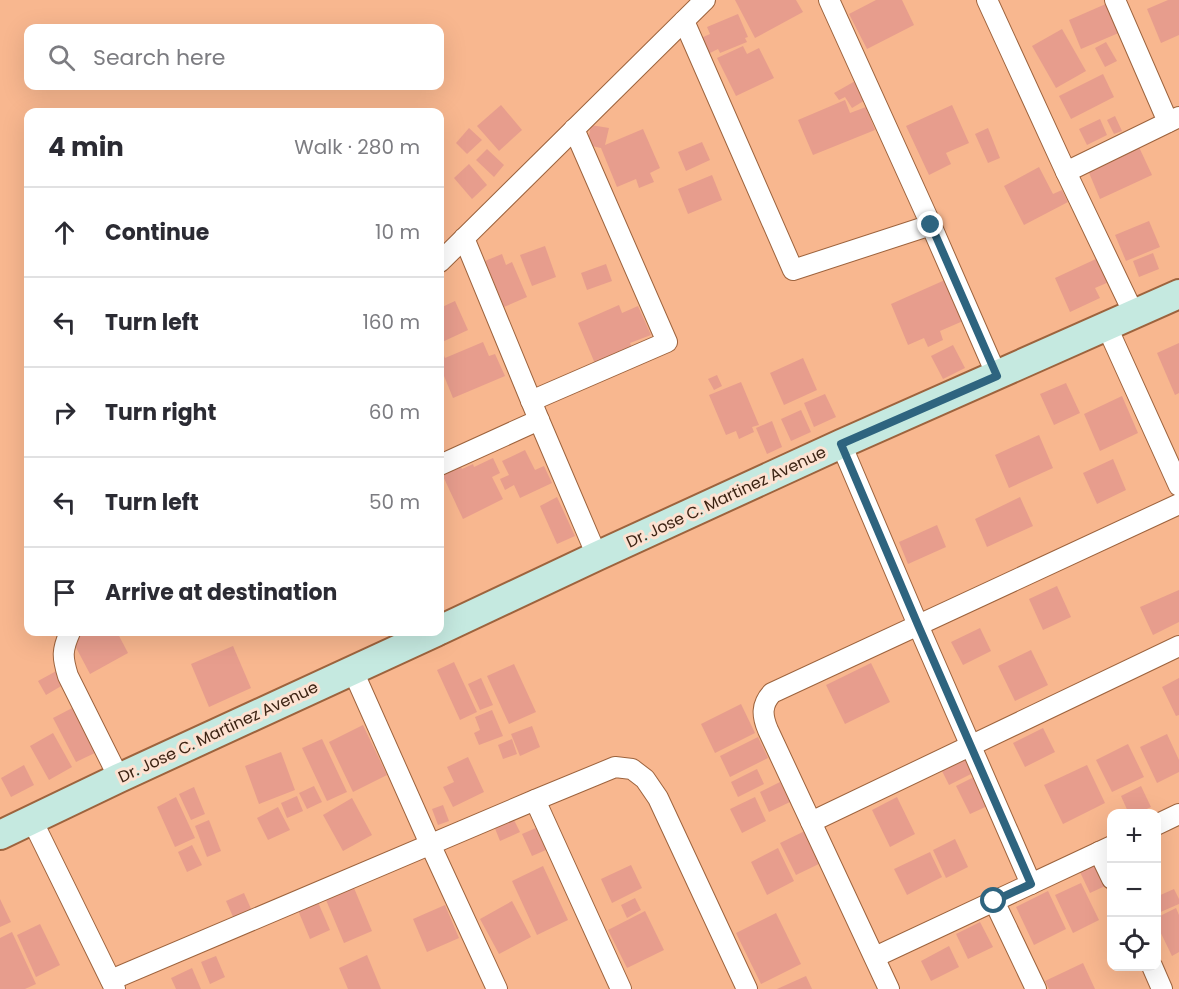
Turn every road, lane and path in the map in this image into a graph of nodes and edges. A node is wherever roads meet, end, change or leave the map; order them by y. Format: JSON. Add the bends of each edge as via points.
{"nodes":[{"id":1,"x":705,"y":0,"type":"edge"},
{"id":2,"x":829,"y":0,"type":"edge"},
{"id":3,"x":987,"y":0,"type":"edge"},
{"id":4,"x":1115,"y":0,"type":"edge"},
{"id":5,"x":684,"y":21,"type":"junction"},
{"id":6,"x":1174,"y":120,"type":"edge"},
{"id":7,"x":574,"y":129,"type":"junction"},
{"id":8,"x":1066,"y":172,"type":"junction"},
{"id":9,"x":931,"y":225,"type":"junction"},
{"id":10,"x":464,"y":238,"type":"junction"},
{"id":11,"x":444,"y":258,"type":"edge"},
{"id":12,"x":1179,"y":294,"type":"edge"},
{"id":13,"x":1134,"y":314,"type":"junction"},
{"id":14,"x":1107,"y":327,"type":"junction"},
{"id":15,"x":997,"y":376,"type":"junction"},
{"id":16,"x":531,"y":401,"type":"junction"},
{"id":17,"x":539,"y":420,"type":"junction"},
{"id":18,"x":841,"y":444,"type":"junction"},
{"id":19,"x":444,"y":463,"type":"edge"},
{"id":20,"x":1179,"y":486,"type":"edge"},
{"id":21,"x":1179,"y":504,"type":"edge"},
{"id":22,"x":597,"y":556,"type":"junction"},
{"id":23,"x":918,"y":625,"type":"junction"},
{"id":24,"x":444,"y":628,"type":"edge"},
{"id":25,"x":68,"y":636,"type":"edge"},
{"id":26,"x":427,"y":636,"type":"edge"},
{"id":27,"x":1179,"y":646,"type":"edge"},
{"id":28,"x":353,"y":671,"type":"junction"},
{"id":29,"x":971,"y":746,"type":"junction"},
{"id":30,"x":119,"y":778,"type":"junction"},
{"id":31,"x":535,"y":800,"type":"junction"},
{"id":32,"x":1179,"y":814,"type":"edge"},
{"id":33,"x":32,"y":820,"type":"junction"},
{"id":34,"x":811,"y":822,"type":"junction"},
{"id":35,"x":1161,"y":823,"type":"edge"},
{"id":36,"x":0,"y":835,"type":"edge"},
{"id":37,"x":430,"y":844,"type":"junction"},
{"id":38,"x":1105,"y":849,"type":"edge"},
{"id":39,"x":1031,"y":884,"type":"junction"},
{"id":40,"x":994,"y":901,"type":"junction"},
{"id":41,"x":875,"y":957,"type":"junction"},
{"id":42,"x":1154,"y":971,"type":"edge"},
{"id":43,"x":113,"y":984,"type":"edge"},
{"id":44,"x":496,"y":989,"type":"edge"},
{"id":45,"x":621,"y":989,"type":"edge"},
{"id":46,"x":747,"y":989,"type":"edge"},
{"id":47,"x":889,"y":989,"type":"edge"},
{"id":48,"x":1036,"y":989,"type":"edge"},
{"id":49,"x":1162,"y":989,"type":"edge"}],
"edges":[{"from":1,"to":5,"type":"street"},
{"from":2,"to":9,"type":"street"},
{"from":3,"to":8,"type":"street"},
{"from":4,"to":6,"type":"street"},
{"from":5,"to":7,"type":"street"},
{"from":5,"to":9,"type":"street","via":[[793,270]]},
{"from":6,"to":8,"type":"street"},
{"from":7,"to":10,"type":"street"},
{"from":7,"to":16,"type":"street","via":[[667,342]]},
{"from":8,"to":13,"type":"street"},
{"from":9,"to":15,"type":"street"},
{"from":10,"to":11,"type":"street"},
{"from":10,"to":16,"type":"street"},
{"from":12,"to":13,"type":"street","name":"Dr. Jose C. Martinez Avenue"},
{"from":13,"to":14,"type":"street","name":"Dr. Jose C. Martinez Avenue"},
{"from":14,"to":15,"type":"street","name":"Dr. Jose C. Martinez Avenue"},
{"from":14,"to":20,"type":"street"},
{"from":15,"to":18,"type":"street","name":"Dr. Jose C. Martinez Avenue"},
{"from":16,"to":17,"type":"street"},
{"from":17,"to":19,"type":"street"},
{"from":17,"to":22,"type":"street"},
{"from":18,"to":22,"type":"street","name":"Dr. Jose C. Martinez Avenue"},
{"from":18,"to":23,"type":"street"},
{"from":21,"to":23,"type":"street"},
{"from":22,"to":24,"type":"street","name":"Dr. Jose C. Martinez Avenue"},
{"from":23,"to":29,"type":"street"},
{"from":23,"to":34,"type":"street","via":[[772,693],[767,699],[763,718]]},
{"from":25,"to":30,"type":"street","via":[[64,645],[68,676]]},
{"from":26,"to":28,"type":"street","name":"Dr. Jose C. Martinez Avenue"},
{"from":27,"to":29,"type":"street"},
{"from":28,"to":30,"type":"street","name":"Dr. Jose C. Martinez Avenue"},
{"from":28,"to":37,"type":"street"},
{"from":29,"to":34,"type":"street"},
{"from":29,"to":39,"type":"street"},
{"from":30,"to":33,"type":"street","name":"Dr. Jose C. Martinez Avenue"},
{"from":31,"to":37,"type":"street"},
{"from":31,"to":45,"type":"street"},
{"from":31,"to":46,"type":"street","via":[[615,767],[632,769],[645,780],[658,798]]},
{"from":32,"to":35,"type":"street"},
{"from":33,"to":36,"type":"street","name":"Dr. Jose C. Martinez Avenue"},
{"from":33,"to":43,"type":"street"},
{"from":34,"to":41,"type":"street"},
{"from":37,"to":43,"type":"street"},
{"from":37,"to":44,"type":"street"},
{"from":38,"to":39,"type":"street"},
{"from":39,"to":40,"type":"street"},
{"from":40,"to":41,"type":"street"},
{"from":40,"to":48,"type":"street"},
{"from":41,"to":47,"type":"street"},
{"from":42,"to":49,"type":"street"}]}
